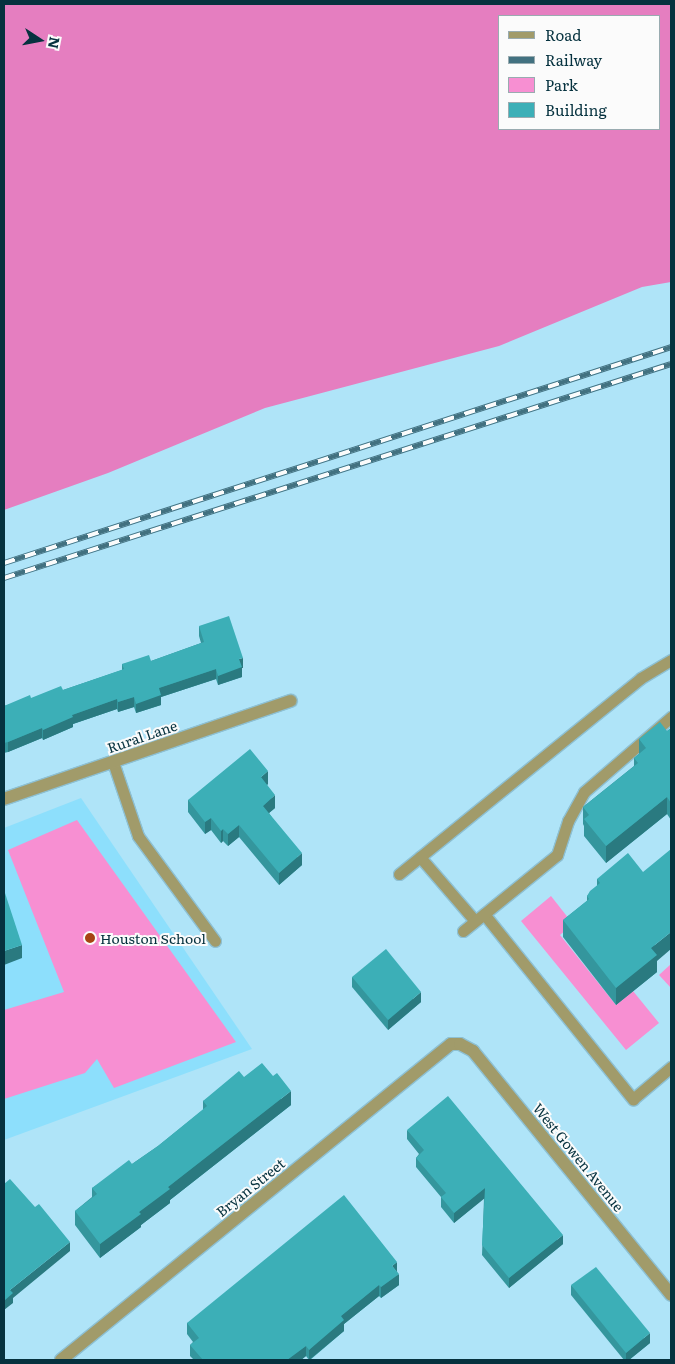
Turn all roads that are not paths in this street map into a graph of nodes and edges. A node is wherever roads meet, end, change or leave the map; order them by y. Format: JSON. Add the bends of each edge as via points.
{"nodes":[{"id":1,"x":671,"y":660,"type":"edge"},
{"id":2,"x":290,"y":701,"type":"dead end"},
{"id":3,"x":671,"y":718,"type":"edge"},
{"id":4,"x":113,"y":762,"type":"junction"},
{"id":5,"x":4,"y":799,"type":"edge"},
{"id":6,"x":420,"y":857,"type":"junction"},
{"id":7,"x":399,"y":874,"type":"dead end"},
{"id":8,"x":479,"y":918,"type":"junction"},
{"id":9,"x":463,"y":931,"type":"dead end"},
{"id":10,"x":214,"y":941,"type":"dead end"},
{"id":11,"x":460,"y":1044,"type":"joint"},
{"id":12,"x":671,"y":1067,"type":"edge"},
{"id":13,"x":671,"y":1294,"type":"edge"},
{"id":14,"x":61,"y":1360,"type":"edge"}],
"edges":[{"from":1,"to":6,"type":"lane","via":[[641,678]]},
{"from":2,"to":4,"type":"street","name":"Rural Lane"},
{"from":3,"to":8,"type":"lane","via":[[584,792],[568,821],[556,855]]},
{"from":4,"to":5,"type":"street","name":"Rural Lane"},
{"from":4,"to":10,"type":"lane","via":[[138,836]]},
{"from":6,"to":7,"type":"lane"},
{"from":6,"to":8,"type":"lane"},
{"from":8,"to":9,"type":"lane"},
{"from":8,"to":12,"type":"lane","via":[[634,1098]]},
{"from":11,"to":13,"type":"street","name":"West Gowen Avenue","via":[[474,1051]]},
{"from":11,"to":14,"type":"street","name":"Bryan Street","via":[[451,1044],[418,1069]]}]}
